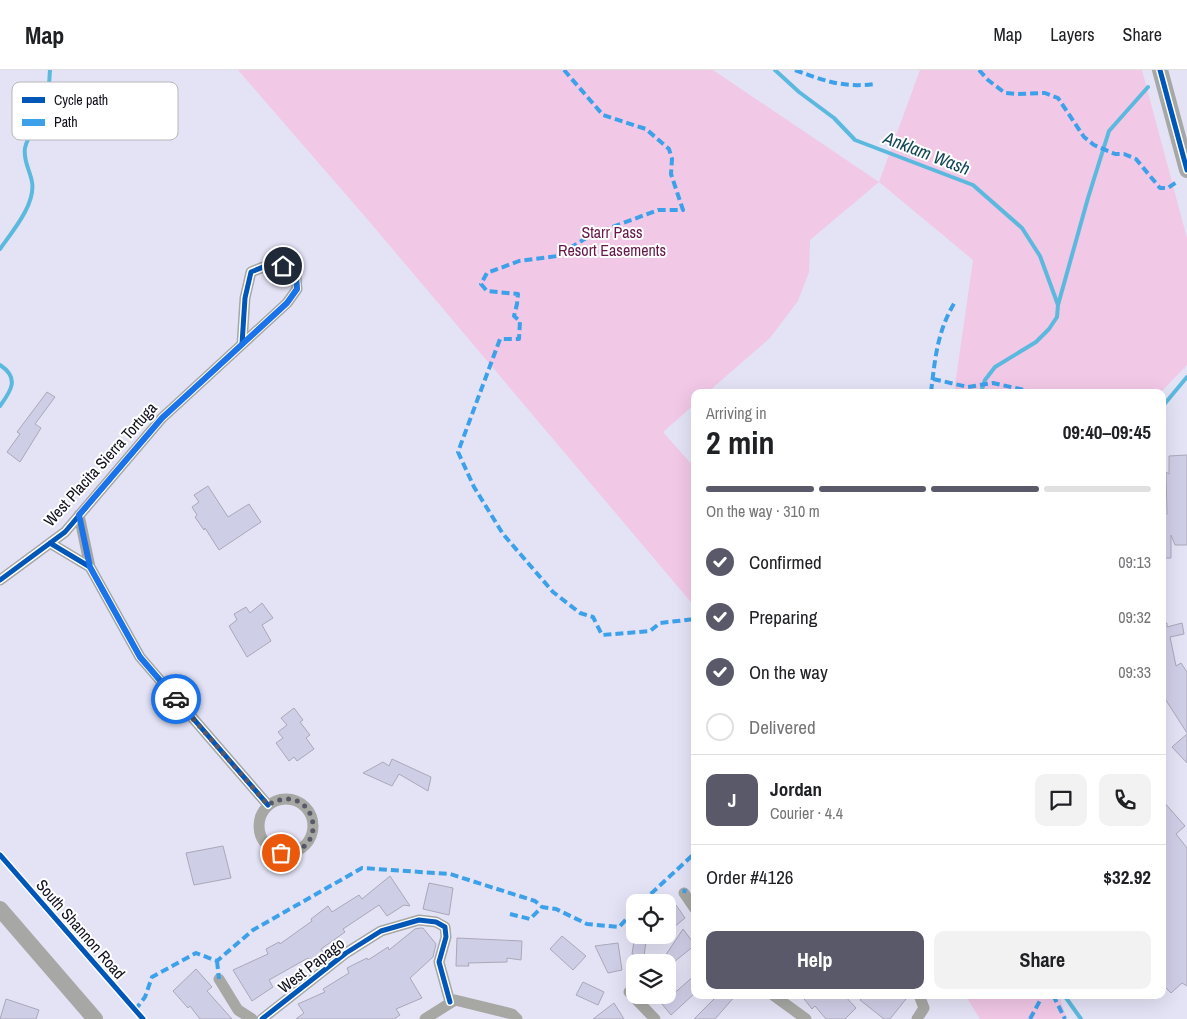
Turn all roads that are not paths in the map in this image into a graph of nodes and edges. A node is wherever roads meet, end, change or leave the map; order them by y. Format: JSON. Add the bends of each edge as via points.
{"nodes":[{"id":1,"x":1160,"y":70,"type":"edge"},
{"id":2,"x":1187,"y":170,"type":"edge"},
{"id":3,"x":242,"y":344,"type":"junction"},
{"id":4,"x":79,"y":515,"type":"junction"},
{"id":5,"x":50,"y":543,"type":"junction"},
{"id":6,"x":90,"y":567,"type":"junction"},
{"id":7,"x":0,"y":580,"type":"edge"},
{"id":8,"x":268,"y":805,"type":"junction"},
{"id":9,"x":684,"y":893,"type":"dead end"},
{"id":10,"x":691,"y":903,"type":"edge"},
{"id":11,"x":0,"y":909,"type":"edge"},
{"id":12,"x":219,"y":979,"type":"dead end"},
{"id":13,"x":778,"y":999,"type":"edge"},
{"id":14,"x":921,"y":999,"type":"edge"},
{"id":15,"x":450,"y":1002,"type":"junction"},
{"id":16,"x":641,"y":1004,"type":"edge"},
{"id":17,"x":515,"y":1016,"type":"edge"},
{"id":18,"x":95,"y":1019,"type":"edge"},
{"id":19,"x":252,"y":1019,"type":"edge"},
{"id":20,"x":262,"y":1019,"type":"edge"},
{"id":21,"x":425,"y":1019,"type":"edge"},
{"id":22,"x":655,"y":1019,"type":"edge"},
{"id":23,"x":806,"y":1019,"type":"edge"},
{"id":24,"x":917,"y":1019,"type":"edge"}],
"edges":[{"from":1,"to":2,"type":"street"},
{"from":3,"to":3,"type":"street","name":"West Placita Sierra Tortuga","via":[[287,303],[297,289],[296,276],[283,266],[269,264],[251,272],[245,298]]},
{"from":3,"to":4,"type":"street","name":"West Placita Sierra Tortuga","via":[[162,418]]},
{"from":4,"to":5,"type":"street","name":"West Placita Sierra Tortuga","via":[[65,532]]},
{"from":4,"to":6,"type":"street"},
{"from":5,"to":6,"type":"street"},
{"from":5,"to":7,"type":"street","name":"West Placita Sierra Tortuga"},
{"from":6,"to":8,"type":"street","via":[[140,657]]},
{"from":8,"to":8,"type":"street","via":[[259,820],[261,838],[266,845],[281,853],[290,853],[306,845],[314,829],[313,819],[303,804],[285,798]]},
{"from":9,"to":10,"type":"street"},
{"from":11,"to":18,"type":"street"},
{"from":12,"to":19,"type":"street","via":[[238,1010]]},
{"from":13,"to":23,"type":"street"},
{"from":14,"to":24,"type":"street","via":[[924,1008]]},
{"from":15,"to":17,"type":"street","via":[[455,1000]]},
{"from":15,"to":20,"type":"street","name":"West Papago","via":[[439,962],[446,937],[445,927],[419,920],[382,931],[346,953]]},
{"from":15,"to":21,"type":"street"},
{"from":16,"to":22,"type":"street"}]}
